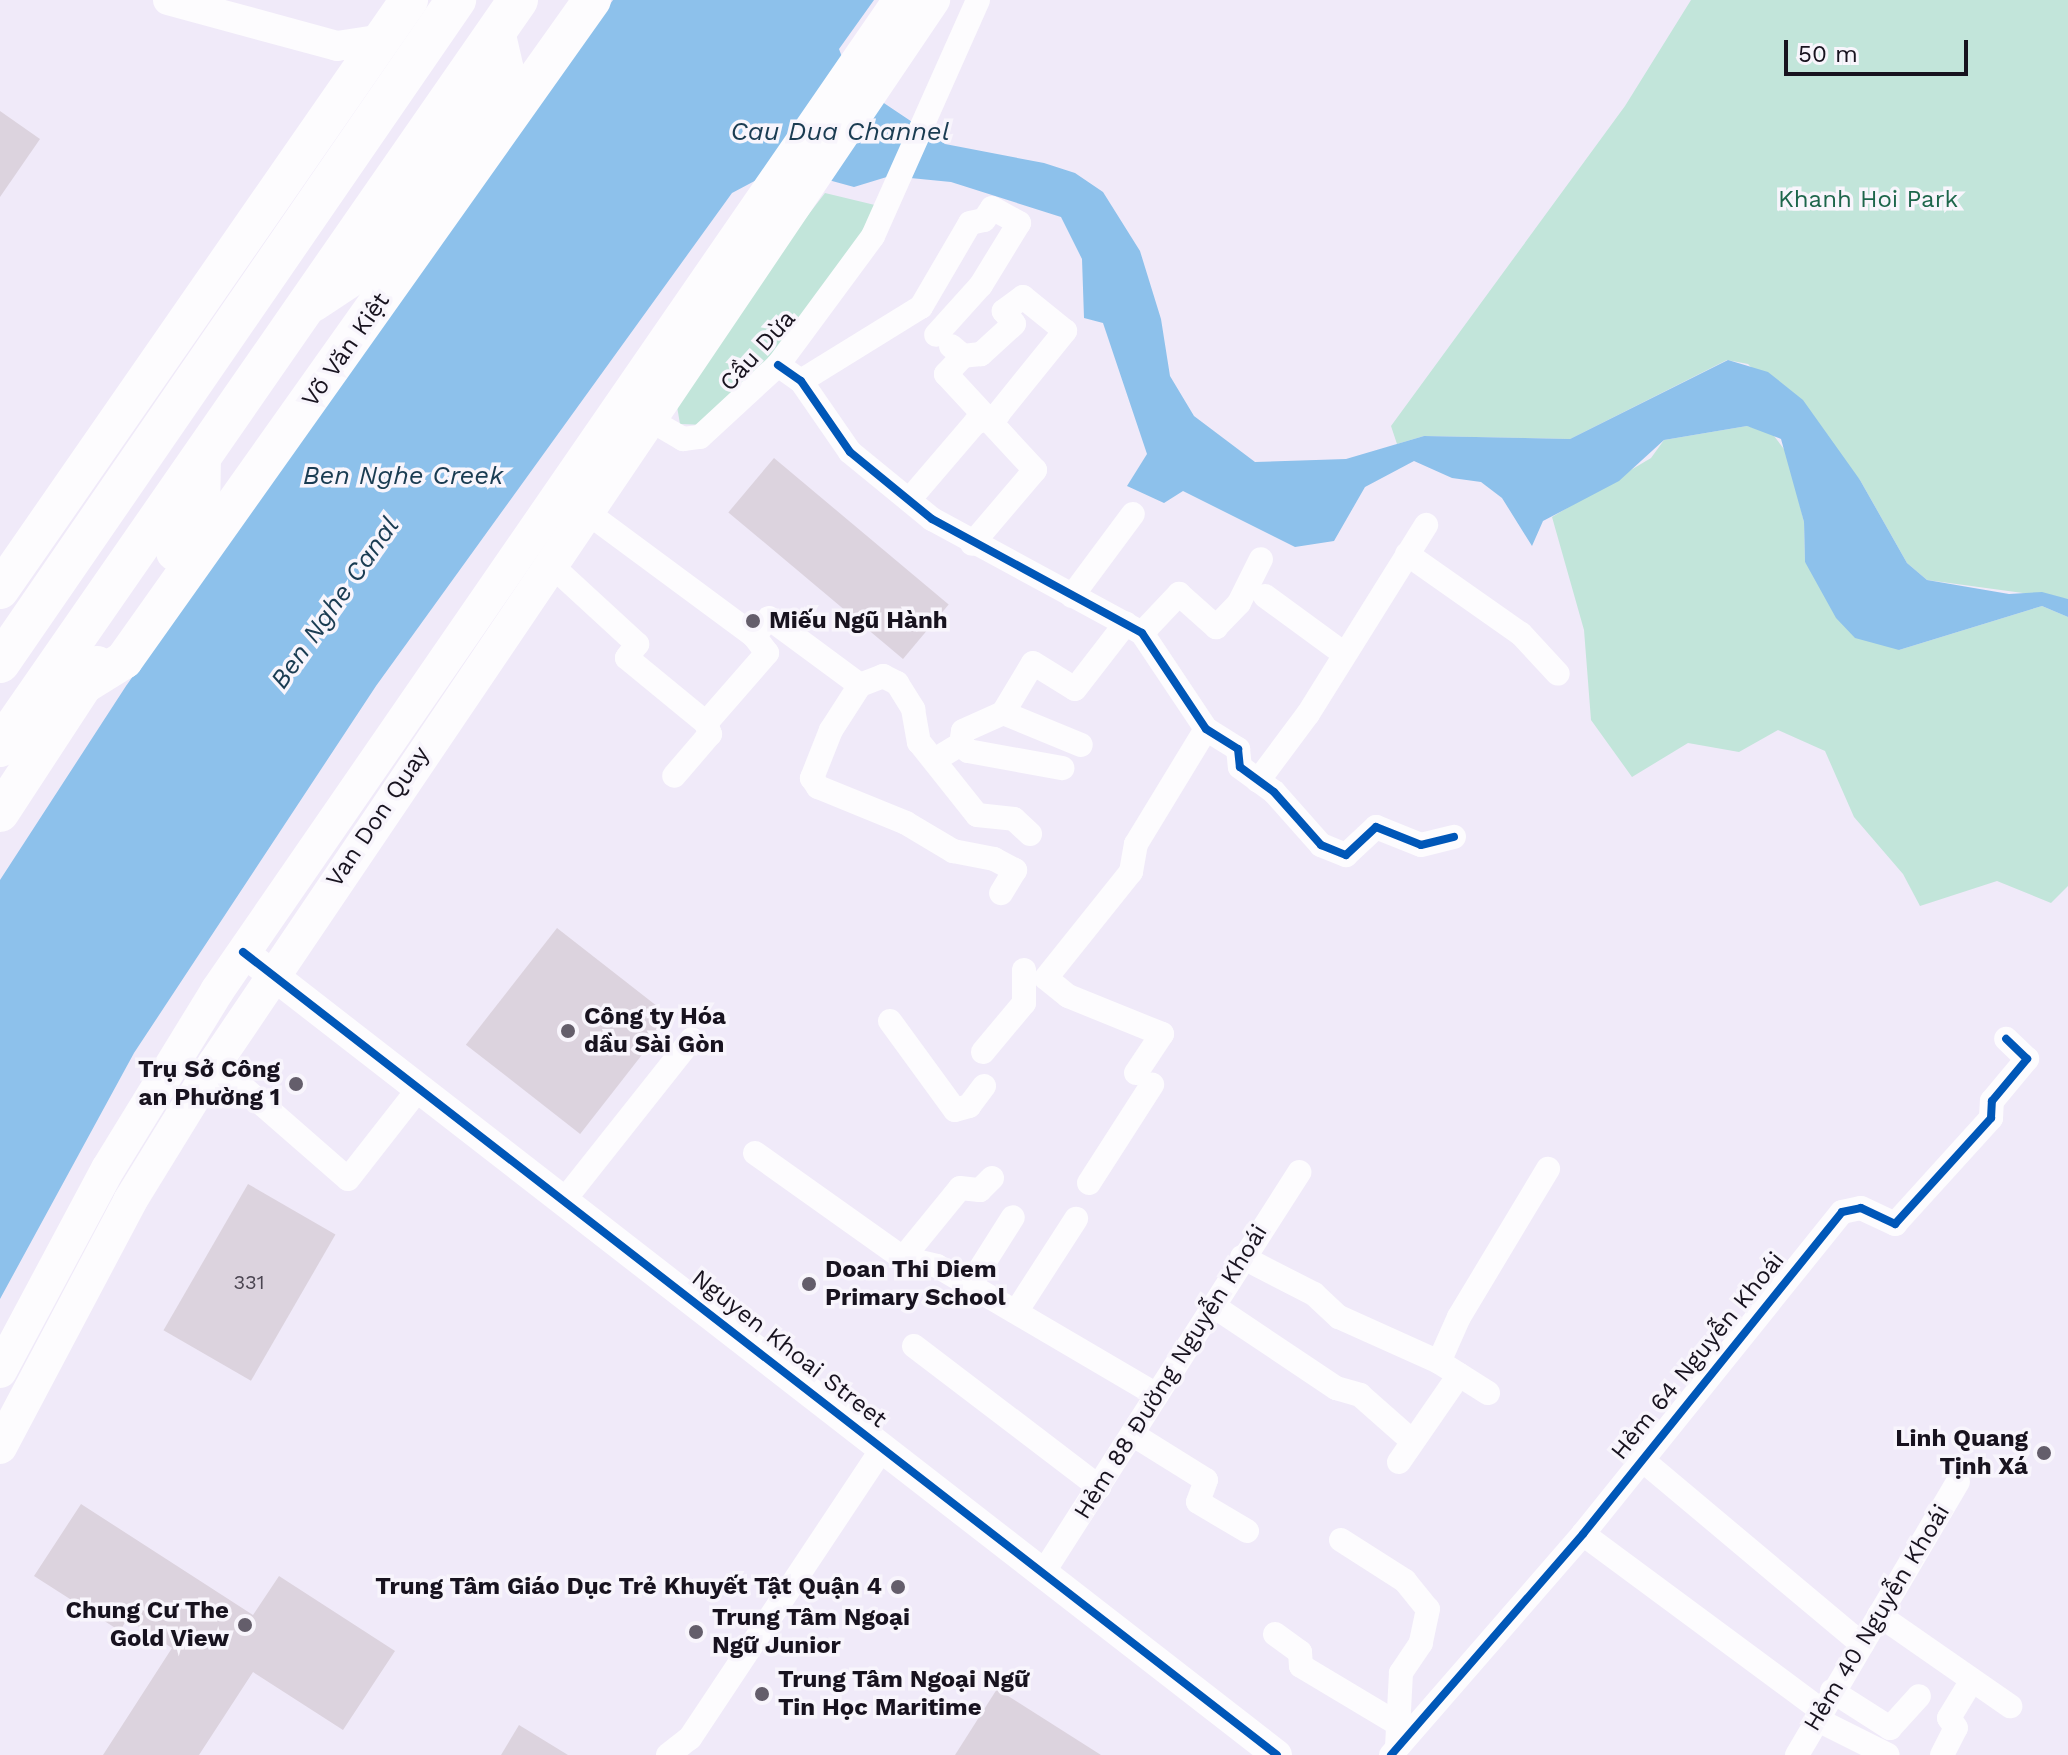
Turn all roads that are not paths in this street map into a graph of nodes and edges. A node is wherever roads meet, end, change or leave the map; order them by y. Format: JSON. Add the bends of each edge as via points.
{"nodes":[{"id":1,"x":168,"y":0,"type":"edge"},
{"id":2,"x":409,"y":0,"type":"edge"},
{"id":3,"x":456,"y":0,"type":"edge"},
{"id":4,"x":592,"y":0,"type":"edge"},
{"id":5,"x":900,"y":0,"type":"edge"},
{"id":6,"x":933,"y":0,"type":"edge"},
{"id":7,"x":978,"y":0,"type":"edge"},
{"id":8,"x":507,"y":16,"type":"edge"},
{"id":9,"x":384,"y":39,"type":"junction"},
{"id":10,"x":337,"y":46,"type":"junction"},
{"id":11,"x":880,"y":55,"type":"junction"},
{"id":12,"x":350,"y":88,"type":"junction"},
{"id":13,"x":777,"y":198,"type":"junction"},
{"id":14,"x":913,"y":313,"type":"junction"},
{"id":15,"x":936,"y":335,"type":"junction"},
{"id":16,"x":963,"y":356,"type":"junction"},
{"id":17,"x":778,"y":365,"type":"junction"},
{"id":18,"x":801,"y":381,"type":"junction"},
{"id":19,"x":647,"y":418,"type":"junction"},
{"id":20,"x":986,"y":420,"type":"junction"},
{"id":21,"x":202,"y":456,"type":"junction"},
{"id":22,"x":909,"y":500,"type":"junction"},
{"id":23,"x":584,"y":510,"type":"junction"},
{"id":24,"x":1133,"y":514,"type":"dead end"},
{"id":25,"x":1426,"y":525,"type":"dead end"},
{"id":26,"x":972,"y":544,"type":"junction"},
{"id":27,"x":1407,"y":554,"type":"junction"},
{"id":28,"x":1261,"y":559,"type":"dead end"},
{"id":29,"x":549,"y":563,"type":"junction"},
{"id":30,"x":0,"y":590,"type":"edge"},
{"id":31,"x":1072,"y":596,"type":"junction"},
{"id":32,"x":1265,"y":596,"type":"dead end"},
{"id":33,"x":1134,"y":628,"type":"junction"},
{"id":34,"x":751,"y":632,"type":"junction"},
{"id":35,"x":1343,"y":653,"type":"junction"},
{"id":36,"x":0,"y":663,"type":"edge"},
{"id":37,"x":1558,"y":674,"type":"dead end"},
{"id":38,"x":84,"y":685,"type":"junction"},
{"id":39,"x":860,"y":685,"type":"junction"},
{"id":40,"x":1003,"y":713,"type":"junction"},
{"id":41,"x":706,"y":723,"type":"junction"},
{"id":42,"x":1206,"y":729,"type":"junction"},
{"id":43,"x":961,"y":744,"type":"junction"},
{"id":44,"x":1081,"y":745,"type":"dead end"},
{"id":45,"x":7,"y":759,"type":"edge"},
{"id":46,"x":936,"y":759,"type":"junction"},
{"id":47,"x":1062,"y":768,"type":"dead end"},
{"id":48,"x":674,"y":776,"type":"dead end"},
{"id":49,"x":1258,"y":781,"type":"junction"},
{"id":50,"x":0,"y":813,"type":"edge"},
{"id":51,"x":1030,"y":834,"type":"dead end"},
{"id":52,"x":1454,"y":837,"type":"dead end"},
{"id":53,"x":1001,"y":893,"type":"dead end"},
{"id":54,"x":243,"y":952,"type":"junction"},
{"id":55,"x":275,"y":974,"type":"junction"},
{"id":56,"x":1035,"y":974,"type":"junction"},
{"id":57,"x":890,"y":1021,"type":"dead end"},
{"id":58,"x":692,"y":1039,"type":"dead end"},
{"id":59,"x":2006,"y":1039,"type":"dead end"},
{"id":60,"x":983,"y":1052,"type":"dead end"},
{"id":61,"x":215,"y":1063,"type":"junction"},
{"id":62,"x":984,"y":1086,"type":"dead end"},
{"id":63,"x":420,"y":1087,"type":"junction"},
{"id":64,"x":755,"y":1153,"type":"dead end"},
{"id":65,"x":1548,"y":1169,"type":"dead end"},
{"id":66,"x":1299,"y":1172,"type":"dead end"},
{"id":67,"x":992,"y":1178,"type":"dead end"},
{"id":68,"x":1089,"y":1183,"type":"dead end"},
{"id":69,"x":565,"y":1199,"type":"junction"},
{"id":70,"x":1013,"y":1217,"type":"dead end"},
{"id":71,"x":1076,"y":1219,"type":"dead end"},
{"id":72,"x":1242,"y":1257,"type":"junction"},
{"id":73,"x":903,"y":1258,"type":"junction"},
{"id":74,"x":970,"y":1285,"type":"junction"},
{"id":75,"x":1215,"y":1307,"type":"junction"},
{"id":76,"x":1016,"y":1312,"type":"junction"},
{"id":77,"x":914,"y":1346,"type":"dead end"},
{"id":78,"x":1449,"y":1368,"type":"junction"},
{"id":79,"x":0,"y":1371,"type":"edge"},
{"id":80,"x":1488,"y":1393,"type":"dead end"},
{"id":81,"x":1157,"y":1395,"type":"junction"},
{"id":82,"x":1132,"y":1434,"type":"junction"},
{"id":83,"x":1411,"y":1440,"type":"junction"},
{"id":84,"x":0,"y":1447,"type":"edge"},
{"id":85,"x":883,"y":1448,"type":"junction"},
{"id":86,"x":1640,"y":1458,"type":"junction"},
{"id":87,"x":1399,"y":1462,"type":"dead end"},
{"id":88,"x":1958,"y":1482,"type":"dead end"},
{"id":89,"x":1099,"y":1487,"type":"junction"},
{"id":90,"x":1247,"y":1531,"type":"dead end"},
{"id":91,"x":1583,"y":1534,"type":"junction"},
{"id":92,"x":1341,"y":1540,"type":"dead end"},
{"id":93,"x":1043,"y":1573,"type":"junction"},
{"id":94,"x":1879,"y":1615,"type":"junction"},
{"id":95,"x":1275,"y":1634,"type":"dead end"},
{"id":96,"x":1862,"y":1644,"type":"junction"},
{"id":97,"x":1972,"y":1680,"type":"junction"},
{"id":98,"x":1919,"y":1696,"type":"dead end"},
{"id":99,"x":2010,"y":1706,"type":"dead end"},
{"id":100,"x":1823,"y":1707,"type":"junction"},
{"id":101,"x":1395,"y":1742,"type":"edge"},
{"id":102,"x":1801,"y":1754,"type":"edge"},
{"id":103,"x":668,"y":1755,"type":"edge"},
{"id":104,"x":1277,"y":1755,"type":"edge"},
{"id":105,"x":1888,"y":1755,"type":"edge"},
{"id":106,"x":1942,"y":1755,"type":"edge"}],
"edges":[{"from":1,"to":10,"type":"street"},
{"from":2,"to":9,"type":"main road"},
{"from":3,"to":36,"type":"highway"},
{"from":4,"to":38,"type":"main road","name":"Võ Văn Kiệt","via":[[124,660]]},
{"from":5,"to":11,"type":"main road"},
{"from":6,"to":11,"type":"main road"},
{"from":7,"to":17,"type":"street","name":"Cầu Dừa","via":[[873,236]]},
{"from":8,"to":21,"type":"highway","name":"Võ Văn Kiệt","via":[[313,303]]},
{"from":9,"to":10,"type":"street"},
{"from":9,"to":12,"type":"main road"},
{"from":10,"to":12,"type":"street"},
{"from":11,"to":13,"type":"main road"},
{"from":12,"to":30,"type":"main road"},
{"from":13,"to":19,"type":"main road","name":"Van Don Quay"},
{"from":13,"to":54,"type":"main road","name":"Van Don Quay"},
{"from":14,"to":15,"type":"street"},
{"from":14,"to":15,"type":"street","via":[[940,281],[970,223],[977,224],[992,208],[1019,223],[981,285]]},
{"from":14,"to":18,"type":"street"},
{"from":15,"to":16,"type":"street"},
{"from":16,"to":20,"type":"street","via":[[946,374]]},
{"from":16,"to":20,"type":"street","via":[[981,354],[1014,324],[1004,311],[1023,297],[1065,331],[998,414]]},
{"from":17,"to":18,"type":"street"},
{"from":17,"to":19,"type":"street","name":"Cầu Dừa","via":[[700,437],[683,439]]},
{"from":18,"to":22,"type":"street","via":[[850,452]]},
{"from":19,"to":23,"type":"main road","name":"Van Don Quay"},
{"from":20,"to":22,"type":"street","via":[[975,423]]},
{"from":20,"to":26,"type":"street","via":[[1035,470]]},
{"from":21,"to":38,"type":"main road","name":"Võ Văn Kiệt","via":[[201,514]]},
{"from":21,"to":45,"type":"highway","name":"Võ Văn Kiệt"},
{"from":22,"to":26,"type":"street"},
{"from":23,"to":29,"type":"main road","name":"Van Don Quay"},
{"from":23,"to":34,"type":"street"},
{"from":24,"to":31,"type":"street"},
{"from":25,"to":27,"type":"street"},
{"from":26,"to":31,"type":"street","via":[[1031,568]]},
{"from":27,"to":35,"type":"street"},
{"from":27,"to":37,"type":"street","via":[[1521,634]]},
{"from":28,"to":33,"type":"street","via":[[1239,603],[1216,627],[1179,594]]},
{"from":29,"to":41,"type":"street","via":[[637,644],[627,658]]},
{"from":29,"to":55,"type":"main road","name":"Van Don Quay"},
{"from":31,"to":33,"type":"street"},
{"from":32,"to":35,"type":"street"},
{"from":33,"to":40,"type":"street","via":[[1075,689],[1033,663]]},
{"from":33,"to":42,"type":"street"},
{"from":34,"to":39,"type":"street","via":[[769,618]]},
{"from":34,"to":41,"type":"street","via":[[767,653]]},
{"from":35,"to":49,"type":"street"},
{"from":38,"to":45,"type":"main road","name":"Võ Văn Kiệt"},
{"from":39,"to":46,"type":"street","via":[[883,676],[897,683],[913,709],[919,742]]},
{"from":39,"to":53,"type":"street","via":[[826,742],[812,778],[818,787],[906,823],[953,851],[1015,870]]},
{"from":40,"to":43,"type":"street","via":[[963,731]]},
{"from":40,"to":44,"type":"street"},
{"from":41,"to":48,"type":"street","via":[[710,734]]},
{"from":42,"to":49,"type":"street","via":[[1238,749],[1240,767]]},
{"from":42,"to":56,"type":"street","via":[[1136,844],[1131,872]]},
{"from":43,"to":46,"type":"street"},
{"from":43,"to":47,"type":"street","via":[[968,751]]},
{"from":45,"to":50,"type":"main road","name":"Võ Văn Kiệt"},
{"from":46,"to":51,"type":"street","via":[[977,815],[1014,819]]},
{"from":49,"to":52,"type":"street","via":[[1337,854],[1359,848],[1376,827],[1421,845]]},
{"from":54,"to":55,"type":"street","name":"Nguyen Khoai Street"},
{"from":54,"to":79,"type":"main road","name":"Van Don Quay","via":[[108,1169]]},
{"from":55,"to":61,"type":"main road","name":"Van Don Quay"},
{"from":55,"to":63,"type":"street","name":"Nguyen Khoai Street"},
{"from":56,"to":60,"type":"street","via":[[1024,1003]]},
{"from":56,"to":68,"type":"street","via":[[1068,996],[1162,1034]]},
{"from":57,"to":62,"type":"street","via":[[955,1110],[969,1106]]},
{"from":58,"to":69,"type":"street"},
{"from":59,"to":86,"type":"street","name":"Hẻm 64 Nguyễn Khoái","via":[[2027,1059],[1992,1101],[1991,1118],[1895,1224],[1861,1208],[1842,1212]]},
{"from":61,"to":63,"type":"street","via":[[348,1179]]},
{"from":61,"to":84,"type":"main road","name":"Van Don Quay","via":[[130,1201]]},
{"from":63,"to":69,"type":"street","name":"Nguyen Khoai Street"},
{"from":64,"to":73,"type":"street"},
{"from":65,"to":78,"type":"street","via":[[1459,1317]]},
{"from":66,"to":72,"type":"street","name":"Hẻm 88 Đường Nguyễn Khoái"},
{"from":67,"to":73,"type":"street","via":[[980,1190],[960,1188]]},
{"from":69,"to":85,"type":"street","name":"Nguyen Khoai Street"},
{"from":70,"to":74,"type":"street"},
{"from":71,"to":76,"type":"street"},
{"from":72,"to":75,"type":"street","name":"Hẻm 88 Đường Nguyễn Khoái"},
{"from":72,"to":78,"type":"street","via":[[1314,1294],[1339,1317]]},
{"from":73,"to":74,"type":"street","via":[[937,1266]]},
{"from":74,"to":76,"type":"street"},
{"from":75,"to":81,"type":"street","name":"Hẻm 88 Đường Nguyễn Khoái"},
{"from":75,"to":83,"type":"street","via":[[1336,1388],[1360,1395]]},
{"from":76,"to":81,"type":"street"},
{"from":77,"to":89,"type":"street"},
{"from":78,"to":80,"type":"street"},
{"from":78,"to":83,"type":"street"},
{"from":81,"to":82,"type":"street","name":"Hẻm 88 Đường Nguyễn Khoái"},
{"from":82,"to":89,"type":"street","name":"Hẻm 88 Đường Nguyễn Khoái"},
{"from":82,"to":90,"type":"street","via":[[1206,1480],[1198,1502]]},
{"from":83,"to":87,"type":"street"},
{"from":85,"to":93,"type":"street","name":"Nguyen Khoai Street"},
{"from":85,"to":103,"type":"street","via":[[690,1738]]},
{"from":86,"to":91,"type":"street","name":"Hẻm 64 Nguyễn Khoái"},
{"from":86,"to":96,"type":"street"},
{"from":88,"to":94,"type":"street","name":"Hẻm 40 Nguyễn Khoái"},
{"from":89,"to":93,"type":"street","name":"Hẻm 88 Đường Nguyễn Khoái"},
{"from":91,"to":100,"type":"street"},
{"from":91,"to":101,"type":"street","name":"Hẻm 64 Nguyễn Khoái"},
{"from":92,"to":101,"type":"street","via":[[1405,1581],[1428,1609],[1421,1643],[1401,1673]]},
{"from":93,"to":104,"type":"street","name":"Nguyen Khoai Street"},
{"from":94,"to":96,"type":"street","name":"Hẻm 40 Nguyễn Khoái"},
{"from":94,"to":97,"type":"street"},
{"from":95,"to":101,"type":"street","via":[[1300,1652],[1301,1666]]},
{"from":96,"to":100,"type":"street","name":"Hẻm 40 Nguyễn Khoái"},
{"from":97,"to":99,"type":"street"},
{"from":97,"to":106,"type":"street","via":[[1949,1718],[1956,1728]]},
{"from":98,"to":100,"type":"street","via":[[1890,1728]]},
{"from":100,"to":102,"type":"street","name":"Hẻm 40 Nguyễn Khoái"},
{"from":100,"to":105,"type":"street"}]}
